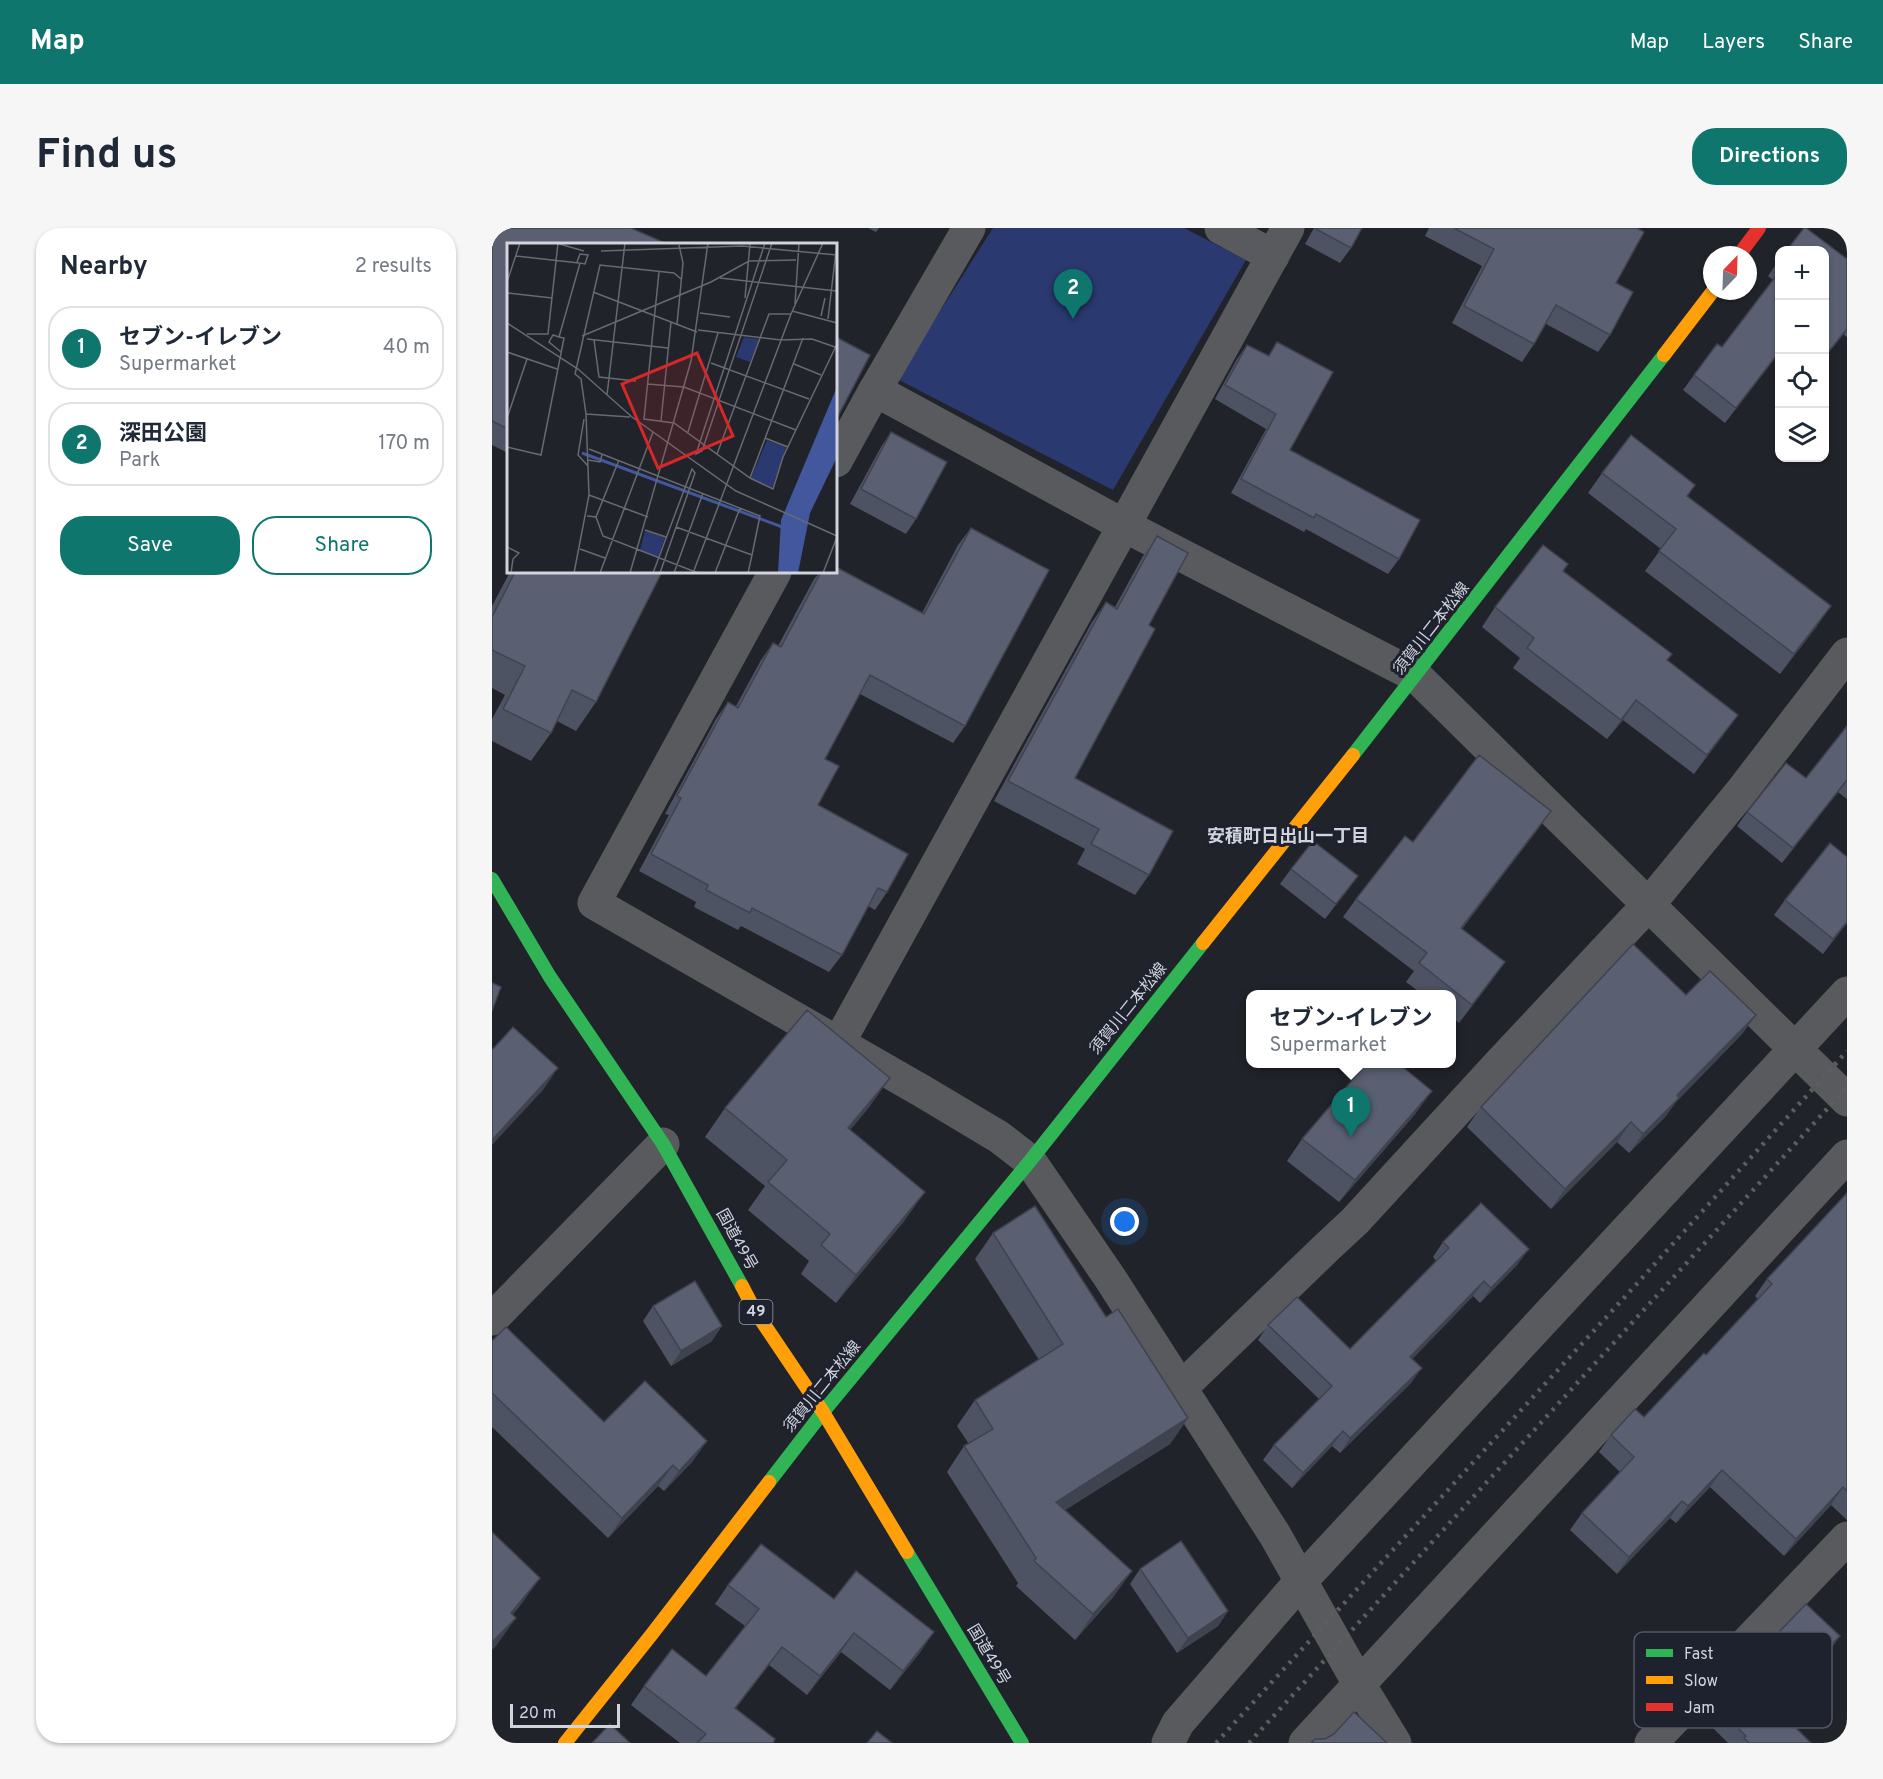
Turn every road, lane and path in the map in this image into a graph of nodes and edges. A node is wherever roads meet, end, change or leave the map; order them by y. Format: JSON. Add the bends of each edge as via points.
{"nodes":[{"id":1,"x":969,"y":228,"type":"edge"},
{"id":2,"x":1221,"y":228,"type":"edge"},
{"id":3,"x":1288,"y":228,"type":"edge"},
{"id":4,"x":1759,"y":228,"type":"edge"},
{"id":5,"x":1746,"y":246,"type":"edge"},
{"id":6,"x":1273,"y":256,"type":"junction"},
{"id":7,"x":1706,"y":300,"type":"edge"},
{"id":8,"x":875,"y":390,"type":"junction"},
{"id":9,"x":837,"y":459,"type":"edge"},
{"id":10,"x":1125,"y":526,"type":"junction"},
{"id":11,"x":775,"y":573,"type":"edge"},
{"id":12,"x":1847,"y":654,"type":"edge"},
{"id":13,"x":1416,"y":676,"type":"junction"},
{"id":14,"x":492,"y":879,"type":"edge"},
{"id":15,"x":1648,"y":904,"type":"junction"},
{"id":16,"x":1847,"y":993,"type":"edge"},
{"id":17,"x":838,"y":1044,"type":"junction"},
{"id":18,"x":1796,"y":1049,"type":"junction"},
{"id":19,"x":1847,"y":1100,"type":"edge"},
{"id":20,"x":663,"y":1144,"type":"junction"},
{"id":21,"x":1847,"y":1156,"type":"edge"},
{"id":22,"x":1030,"y":1161,"type":"junction"},
{"id":23,"x":492,"y":1319,"type":"edge"},
{"id":24,"x":1181,"y":1388,"type":"junction"},
{"id":25,"x":823,"y":1412,"type":"junction"},
{"id":26,"x":1847,"y":1538,"type":"edge"},
{"id":27,"x":1301,"y":1581,"type":"junction"},
{"id":28,"x":1757,"y":1632,"type":"edge"},
{"id":29,"x":1359,"y":1684,"type":"junction"},
{"id":30,"x":1665,"y":1728,"type":"edge"},
{"id":31,"x":565,"y":1743,"type":"edge"},
{"id":32,"x":1022,"y":1743,"type":"edge"},
{"id":33,"x":1168,"y":1743,"type":"edge"},
{"id":34,"x":1305,"y":1743,"type":"edge"},
{"id":35,"x":1395,"y":1743,"type":"edge"},
{"id":36,"x":1651,"y":1743,"type":"edge"}],
"edges":[{"from":1,"to":8,"type":"street"},
{"from":2,"to":6,"type":"street"},
{"from":3,"to":6,"type":"street"},
{"from":4,"to":5,"type":"main road"},
{"from":6,"to":10,"type":"street"},
{"from":7,"to":13,"type":"main road","name":"須賀川二本松線"},
{"from":8,"to":9,"type":"street"},
{"from":8,"to":10,"type":"street"},
{"from":10,"to":13,"type":"street"},
{"from":10,"to":17,"type":"street"},
{"from":11,"to":17,"type":"street","via":[[594,903]]},
{"from":12,"to":15,"type":"street","via":[[1741,792]]},
{"from":13,"to":15,"type":"street"},
{"from":13,"to":22,"type":"main road","name":"須賀川二本松線"},
{"from":14,"to":20,"type":"main road","name":"国道49号","number":"49","via":[[550,977]]},
{"from":15,"to":18,"type":"street"},
{"from":15,"to":24,"type":"street","via":[[1355,1221]]},
{"from":16,"to":18,"type":"street"},
{"from":17,"to":22,"type":"street","via":[[922,1090],[999,1137]]},
{"from":18,"to":19,"type":"street"},
{"from":18,"to":27,"type":"street"},
{"from":20,"to":23,"type":"street"},
{"from":20,"to":25,"type":"main road","name":"国道49号","number":"49","via":[[755,1311]]},
{"from":21,"to":29,"type":"street"},
{"from":22,"to":24,"type":"street"},
{"from":22,"to":25,"type":"main road","name":"須賀川二本松線"},
{"from":24,"to":27,"type":"street"},
{"from":25,"to":31,"type":"main road","name":"須賀川二本松線"},
{"from":25,"to":32,"type":"main road","name":"国道49号","number":"49"},
{"from":26,"to":28,"type":"street"},
{"from":27,"to":29,"type":"street"},
{"from":27,"to":33,"type":"street","via":[[1178,1723]]},
{"from":29,"to":34,"type":"street"},
{"from":29,"to":35,"type":"street"},
{"from":30,"to":36,"type":"street"}]}
